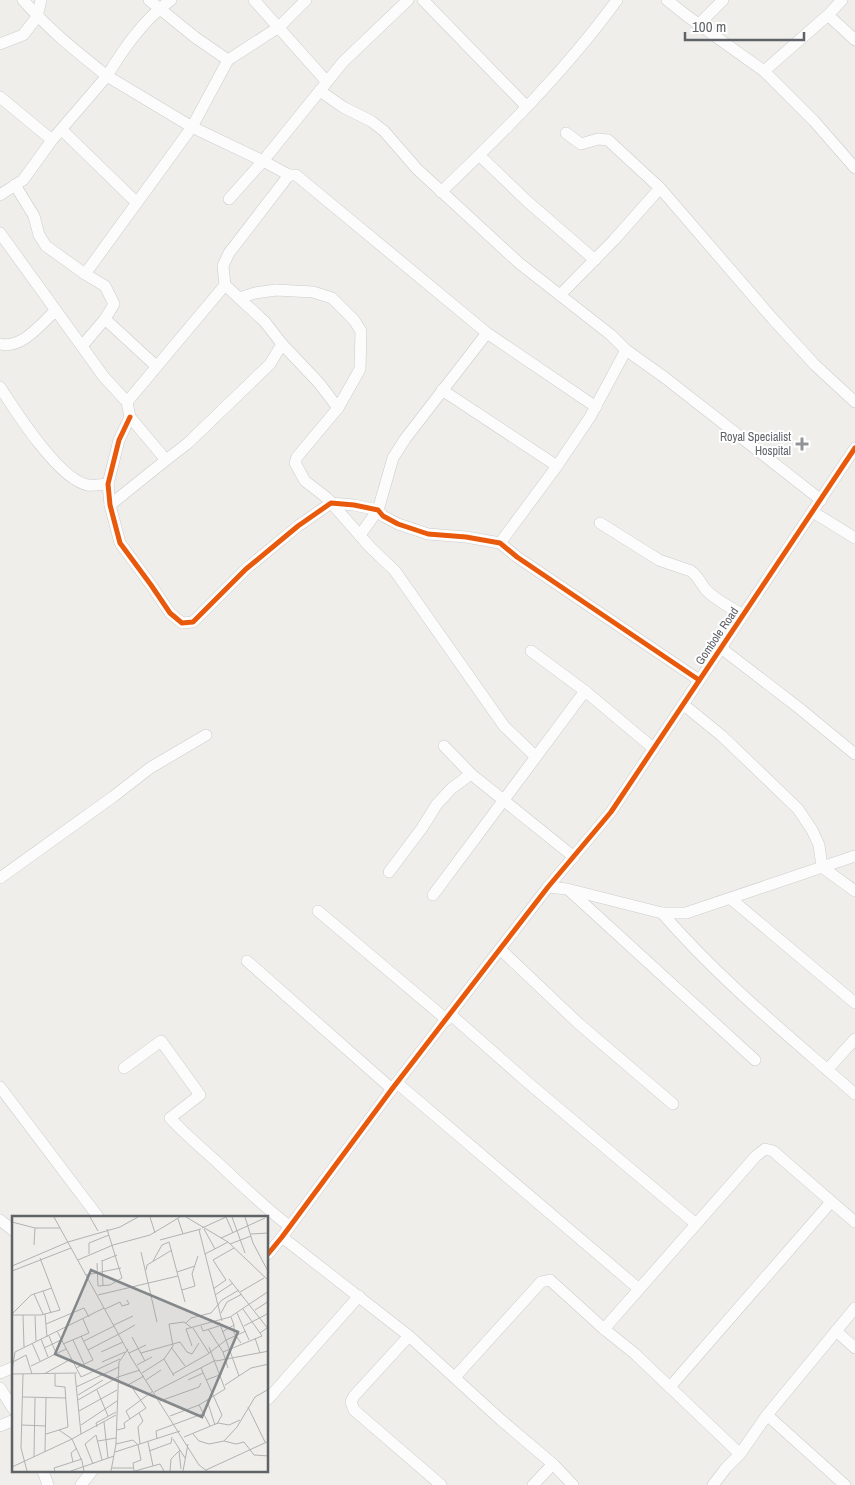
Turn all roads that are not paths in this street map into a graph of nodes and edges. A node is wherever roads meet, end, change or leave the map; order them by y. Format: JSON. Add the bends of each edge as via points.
{"nodes":[{"id":1,"x":23,"y":0,"type":"edge"},
{"id":2,"x":41,"y":0,"type":"edge"},
{"id":3,"x":149,"y":0,"type":"edge"},
{"id":4,"x":171,"y":0,"type":"edge"},
{"id":5,"x":254,"y":0,"type":"edge"},
{"id":6,"x":306,"y":0,"type":"edge"},
{"id":7,"x":408,"y":0,"type":"edge"},
{"id":8,"x":423,"y":0,"type":"edge"},
{"id":9,"x":618,"y":0,"type":"edge"},
{"id":10,"x":668,"y":0,"type":"edge"},
{"id":11,"x":723,"y":0,"type":"edge"},
{"id":12,"x":842,"y":0,"type":"edge"},
{"id":13,"x":158,"y":9,"type":"junction"},
{"id":14,"x":828,"y":15,"type":"junction"},
{"id":15,"x":37,"y":17,"type":"junction"},
{"id":16,"x":699,"y":24,"type":"junction"},
{"id":17,"x":278,"y":26,"type":"junction"},
{"id":18,"x":855,"y":40,"type":"edge"},
{"id":19,"x":0,"y":44,"type":"edge"},
{"id":20,"x":228,"y":60,"type":"junction"},
{"id":21,"x":764,"y":71,"type":"junction"},
{"id":22,"x":107,"y":76,"type":"junction"},
{"id":23,"x":324,"y":86,"type":"junction"},
{"id":24,"x":0,"y":97,"type":"edge"},
{"id":25,"x":526,"y":106,"type":"junction"},
{"id":26,"x":192,"y":127,"type":"junction"},
{"id":27,"x":62,"y":130,"type":"junction"},
{"id":28,"x":566,"y":133,"type":"dead end"},
{"id":29,"x":52,"y":140,"type":"junction"},
{"id":30,"x":479,"y":155,"type":"junction"},
{"id":31,"x":263,"y":161,"type":"junction"},
{"id":32,"x":855,"y":168,"type":"edge"},
{"id":33,"x":289,"y":175,"type":"junction"},
{"id":34,"x":15,"y":185,"type":"junction"},
{"id":35,"x":660,"y":188,"type":"junction"},
{"id":36,"x":441,"y":192,"type":"junction"},
{"id":37,"x":0,"y":195,"type":"edge"},
{"id":38,"x":229,"y":199,"type":"dead end"},
{"id":39,"x":136,"y":202,"type":"junction"},
{"id":40,"x":0,"y":233,"type":"edge"},
{"id":41,"x":595,"y":260,"type":"junction"},
{"id":42,"x":84,"y":274,"type":"junction"},
{"id":43,"x":225,"y":286,"type":"junction"},
{"id":44,"x":560,"y":295,"type":"junction"},
{"id":45,"x":239,"y":298,"type":"junction"},
{"id":46,"x":55,"y":311,"type":"junction"},
{"id":47,"x":105,"y":320,"type":"junction"},
{"id":48,"x":488,"y":332,"type":"junction"},
{"id":49,"x":0,"y":344,"type":"edge"},
{"id":50,"x":282,"y":344,"type":"junction"},
{"id":51,"x":82,"y":346,"type":"junction"},
{"id":52,"x":626,"y":350,"type":"junction"},
{"id":53,"x":156,"y":366,"type":"junction"},
{"id":54,"x":0,"y":388,"type":"edge"},
{"id":55,"x":442,"y":390,"type":"junction"},
{"id":56,"x":127,"y":402,"type":"junction"},
{"id":57,"x":855,"y":402,"type":"edge"},
{"id":58,"x":338,"y":408,"type":"junction"},
{"id":59,"x":596,"y":408,"type":"junction"},
{"id":60,"x":130,"y":417,"type":"junction"},
{"id":61,"x":855,"y":448,"type":"edge"},
{"id":62,"x":166,"y":460,"type":"junction"},
{"id":63,"x":558,"y":466,"type":"junction"},
{"id":64,"x":108,"y":484,"type":"junction"},
{"id":65,"x":821,"y":500,"type":"junction"},
{"id":66,"x":331,"y":503,"type":"junction"},
{"id":67,"x":110,"y":505,"type":"junction"},
{"id":68,"x":378,"y":510,"type":"junction"},
{"id":69,"x":813,"y":512,"type":"junction"},
{"id":70,"x":600,"y":523,"type":"dead end"},
{"id":71,"x":360,"y":535,"type":"junction"},
{"id":72,"x":855,"y":538,"type":"edge"},
{"id":73,"x":500,"y":543,"type":"junction"},
{"id":74,"x":743,"y":615,"type":"junction"},
{"id":75,"x":721,"y":648,"type":"junction"},
{"id":76,"x":531,"y":651,"type":"dead end"},
{"id":77,"x":699,"y":680,"type":"junction"},
{"id":78,"x":585,"y":691,"type":"junction"},
{"id":79,"x":684,"y":705,"type":"junction"},
{"id":80,"x":206,"y":735,"type":"dead end"},
{"id":81,"x":444,"y":746,"type":"dead end"},
{"id":82,"x":652,"y":748,"type":"junction"},
{"id":83,"x":855,"y":754,"type":"edge"},
{"id":84,"x":535,"y":756,"type":"junction"},
{"id":85,"x":471,"y":774,"type":"junction"},
{"id":86,"x":503,"y":798,"type":"junction"},
{"id":87,"x":855,"y":856,"type":"edge"},
{"id":88,"x":574,"y":857,"type":"junction"},
{"id":89,"x":822,"y":867,"type":"junction"},
{"id":90,"x":390,"y":872,"type":"dead end"},
{"id":91,"x":0,"y":878,"type":"edge"},
{"id":92,"x":548,"y":887,"type":"junction"},
{"id":93,"x":567,"y":889,"type":"junction"},
{"id":94,"x":855,"y":891,"type":"edge"},
{"id":95,"x":433,"y":895,"type":"dead end"},
{"id":96,"x":731,"y":899,"type":"junction"},
{"id":97,"x":318,"y":911,"type":"dead end"},
{"id":98,"x":662,"y":914,"type":"junction"},
{"id":99,"x":500,"y":949,"type":"junction"},
{"id":100,"x":247,"y":961,"type":"dead end"},
{"id":101,"x":855,"y":1003,"type":"edge"},
{"id":102,"x":449,"y":1017,"type":"junction"},
{"id":103,"x":855,"y":1039,"type":"edge"},
{"id":104,"x":756,"y":1060,"type":"dead end"},
{"id":105,"x":124,"y":1068,"type":"dead end"},
{"id":106,"x":827,"y":1070,"type":"junction"},
{"id":107,"x":394,"y":1086,"type":"junction"},
{"id":108,"x":0,"y":1087,"type":"edge"},
{"id":109,"x":855,"y":1094,"type":"edge"},
{"id":110,"x":673,"y":1104,"type":"dead end"},
{"id":111,"x":831,"y":1202,"type":"junction"},
{"id":112,"x":97,"y":1216,"type":"edge"},
{"id":113,"x":0,"y":1220,"type":"edge"},
{"id":114,"x":855,"y":1222,"type":"edge"},
{"id":115,"x":696,"y":1224,"type":"junction"},
{"id":116,"x":289,"y":1226,"type":"junction"},
{"id":117,"x":12,"y":1229,"type":"edge"},
{"id":118,"x":282,"y":1237,"type":"junction"},
{"id":119,"x":269,"y":1253,"type":"edge"},
{"id":120,"x":639,"y":1289,"type":"junction"},
{"id":121,"x":359,"y":1296,"type":"junction"},
{"id":122,"x":855,"y":1308,"type":"edge"},
{"id":123,"x":604,"y":1329,"type":"junction"},
{"id":124,"x":836,"y":1331,"type":"junction"},
{"id":125,"x":409,"y":1336,"type":"junction"},
{"id":126,"x":855,"y":1348,"type":"edge"},
{"id":127,"x":12,"y":1368,"type":"edge"},
{"id":128,"x":0,"y":1373,"type":"edge"},
{"id":129,"x":455,"y":1377,"type":"junction"},
{"id":130,"x":670,"y":1387,"type":"junction"},
{"id":131,"x":0,"y":1388,"type":"edge"},
{"id":132,"x":269,"y":1398,"type":"edge"},
{"id":133,"x":12,"y":1407,"type":"edge"},
{"id":134,"x":768,"y":1415,"type":"junction"},
{"id":135,"x":12,"y":1421,"type":"edge"},
{"id":136,"x":0,"y":1426,"type":"edge"},
{"id":137,"x":740,"y":1454,"type":"junction"},
{"id":138,"x":553,"y":1464,"type":"junction"},
{"id":139,"x":43,"y":1472,"type":"edge"},
{"id":140,"x":91,"y":1472,"type":"edge"},
{"id":141,"x":426,"y":1481,"type":"edge"},
{"id":142,"x":48,"y":1485,"type":"edge"},
{"id":143,"x":81,"y":1485,"type":"edge"},
{"id":144,"x":441,"y":1485,"type":"edge"},
{"id":145,"x":533,"y":1485,"type":"edge"},
{"id":146,"x":573,"y":1485,"type":"edge"},
{"id":147,"x":713,"y":1485,"type":"edge"},
{"id":148,"x":844,"y":1485,"type":"edge"}],
"edges":[{"from":1,"to":15,"type":"street"},
{"from":2,"to":15,"type":"street"},
{"from":3,"to":13,"type":"street"},
{"from":4,"to":13,"type":"street"},
{"from":5,"to":17,"type":"street"},
{"from":6,"to":17,"type":"street"},
{"from":7,"to":23,"type":"street","via":[[343,62]]},
{"from":8,"to":25,"type":"street"},
{"from":9,"to":25,"type":"street","via":[[591,36]]},
{"from":10,"to":16,"type":"street"},
{"from":11,"to":16,"type":"street"},
{"from":12,"to":14,"type":"street"},
{"from":13,"to":20,"type":"street"},
{"from":13,"to":22,"type":"street","via":[[133,37]]},
{"from":14,"to":18,"type":"street"},
{"from":14,"to":21,"type":"street"},
{"from":15,"to":19,"type":"street","via":[[23,35]]},
{"from":15,"to":22,"type":"street"},
{"from":16,"to":21,"type":"street"},
{"from":17,"to":20,"type":"street"},
{"from":17,"to":23,"type":"street"},
{"from":20,"to":26,"type":"street"},
{"from":21,"to":32,"type":"street"},
{"from":22,"to":26,"type":"street"},
{"from":22,"to":27,"type":"street"},
{"from":23,"to":31,"type":"street"},
{"from":23,"to":36,"type":"street","via":[[343,107],[384,131],[417,170]]},
{"from":24,"to":29,"type":"street"},
{"from":25,"to":30,"type":"street"},
{"from":26,"to":31,"type":"street"},
{"from":26,"to":39,"type":"street"},
{"from":27,"to":29,"type":"street"},
{"from":27,"to":39,"type":"street"},
{"from":28,"to":35,"type":"street","via":[[581,144],[598,138],[608,140]]},
{"from":29,"to":34,"type":"street","via":[[23,180]]},
{"from":30,"to":36,"type":"street"},
{"from":30,"to":41,"type":"street"},
{"from":31,"to":33,"type":"street"},
{"from":31,"to":38,"type":"street"},
{"from":33,"to":43,"type":"street","via":[[229,253],[223,266]]},
{"from":33,"to":48,"type":"street","via":[[296,175]]},
{"from":34,"to":37,"type":"street"},
{"from":34,"to":42,"type":"street","via":[[34,216],[46,246]]},
{"from":35,"to":41,"type":"street"},
{"from":35,"to":57,"type":"street","via":[[772,318]]},
{"from":36,"to":44,"type":"street","via":[[519,263]]},
{"from":39,"to":42,"type":"street"},
{"from":40,"to":46,"type":"street"},
{"from":41,"to":44,"type":"street"},
{"from":42,"to":47,"type":"street","via":[[105,286],[114,304]]},
{"from":43,"to":45,"type":"street"},
{"from":43,"to":53,"type":"street"},
{"from":44,"to":52,"type":"street"},
{"from":45,"to":50,"type":"street","via":[[265,322]]},
{"from":45,"to":58,"type":"street","via":[[276,290],[312,292],[332,298],[354,320],[361,331],[360,369]]},
{"from":46,"to":49,"type":"street","via":[[22,341],[13,345]]},
{"from":46,"to":51,"type":"street"},
{"from":47,"to":51,"type":"street"},
{"from":47,"to":53,"type":"street"},
{"from":48,"to":55,"type":"street"},
{"from":48,"to":59,"type":"street"},
{"from":50,"to":58,"type":"street"},
{"from":50,"to":62,"type":"street","via":[[270,364]]},
{"from":51,"to":56,"type":"street"},
{"from":52,"to":59,"type":"street"},
{"from":52,"to":65,"type":"street"},
{"from":53,"to":56,"type":"street"},
{"from":54,"to":64,"type":"street","via":[[50,458],[88,485]]},
{"from":55,"to":63,"type":"street"},
{"from":55,"to":68,"type":"street","via":[[393,458]]},
{"from":56,"to":60,"type":"street"},
{"from":58,"to":66,"type":"street","via":[[295,463],[305,481]]},
{"from":59,"to":63,"type":"street"},
{"from":60,"to":62,"type":"street"},
{"from":60,"to":64,"type":"street","via":[[119,440]]},
{"from":61,"to":65,"type":"street","name":"Gombole Road"},
{"from":62,"to":67,"type":"street"},
{"from":63,"to":73,"type":"street"},
{"from":64,"to":67,"type":"street"},
{"from":65,"to":69,"type":"street","name":"Gombole Road"},
{"from":66,"to":67,"type":"street","via":[[246,568],[193,622],[187,624],[170,613],[120,542]]},
{"from":66,"to":68,"type":"street"},
{"from":66,"to":71,"type":"street"},
{"from":68,"to":71,"type":"street"},
{"from":68,"to":73,"type":"street","via":[[398,524],[428,534]]},
{"from":69,"to":72,"type":"street"},
{"from":69,"to":74,"type":"street","name":"Gombole Road"},
{"from":70,"to":74,"type":"street","via":[[659,560],[691,571],[718,601]]},
{"from":71,"to":84,"type":"street","via":[[395,572],[504,726]]},
{"from":73,"to":77,"type":"street"},
{"from":74,"to":75,"type":"street","name":"Gombole Road"},
{"from":75,"to":77,"type":"street","name":"Gombole Road"},
{"from":75,"to":83,"type":"street"},
{"from":76,"to":78,"type":"street"},
{"from":77,"to":79,"type":"street","name":"Gombole Road"},
{"from":78,"to":82,"type":"street"},
{"from":78,"to":84,"type":"street"},
{"from":79,"to":82,"type":"street","name":"Gombole Road"},
{"from":79,"to":89,"type":"street","via":[[722,736],[798,809],[819,845]]},
{"from":80,"to":91,"type":"street","via":[[150,768]]},
{"from":81,"to":85,"type":"street"},
{"from":82,"to":88,"type":"street","name":"Gombole Road","via":[[611,812]]},
{"from":84,"to":86,"type":"street"},
{"from":85,"to":86,"type":"street"},
{"from":85,"to":90,"type":"street","via":[[437,804]]},
{"from":86,"to":88,"type":"street"},
{"from":86,"to":95,"type":"street"},
{"from":87,"to":89,"type":"street"},
{"from":88,"to":92,"type":"street","name":"Gombole Road"},
{"from":89,"to":94,"type":"street"},
{"from":89,"to":96,"type":"street"},
{"from":92,"to":93,"type":"street"},
{"from":92,"to":99,"type":"street","name":"Gombole Road"},
{"from":93,"to":98,"type":"street"},
{"from":93,"to":104,"type":"street"},
{"from":96,"to":98,"type":"street","via":[[686,913]]},
{"from":96,"to":101,"type":"street"},
{"from":97,"to":102,"type":"street"},
{"from":98,"to":106,"type":"street","via":[[736,990]]},
{"from":99,"to":102,"type":"street","name":"Gombole Road"},
{"from":99,"to":110,"type":"street","via":[[578,1023]]},
{"from":100,"to":107,"type":"street"},
{"from":102,"to":107,"type":"street","name":"Gombole Road"},
{"from":102,"to":115,"type":"street"},
{"from":103,"to":106,"type":"street"},
{"from":105,"to":116,"type":"street","via":[[161,1040],[200,1095],[170,1118],[187,1137]]},
{"from":106,"to":109,"type":"street"},
{"from":107,"to":116,"type":"street","name":"Gombole Road"},
{"from":107,"to":120,"type":"street"},
{"from":108,"to":112,"type":"street"},
{"from":111,"to":114,"type":"street"},
{"from":111,"to":115,"type":"street","via":[[773,1151],[765,1149]]},
{"from":111,"to":130,"type":"street"},
{"from":113,"to":117,"type":"street"},
{"from":115,"to":120,"type":"street"},
{"from":116,"to":118,"type":"street","name":"Gombole Road"},
{"from":118,"to":119,"type":"street","name":"Gombole Road"},
{"from":118,"to":121,"type":"street"},
{"from":120,"to":123,"type":"street"},
{"from":121,"to":125,"type":"street"},
{"from":121,"to":132,"type":"street"},
{"from":122,"to":124,"type":"street"},
{"from":123,"to":129,"type":"street","via":[[550,1280],[541,1282]]},
{"from":123,"to":130,"type":"street"},
{"from":124,"to":126,"type":"street"},
{"from":124,"to":134,"type":"street"},
{"from":125,"to":129,"type":"street"},
{"from":125,"to":141,"type":"street","via":[[351,1402],[354,1410]]},
{"from":127,"to":128,"type":"street"},
{"from":129,"to":138,"type":"street"},
{"from":130,"to":137,"type":"street"},
{"from":131,"to":133,"type":"street"},
{"from":134,"to":137,"type":"street"},
{"from":134,"to":148,"type":"street"},
{"from":135,"to":136,"type":"street"},
{"from":137,"to":147,"type":"street"},
{"from":138,"to":145,"type":"street"},
{"from":138,"to":146,"type":"street"},
{"from":139,"to":142,"type":"street"},
{"from":140,"to":143,"type":"street"},
{"from":141,"to":144,"type":"street"}]}
